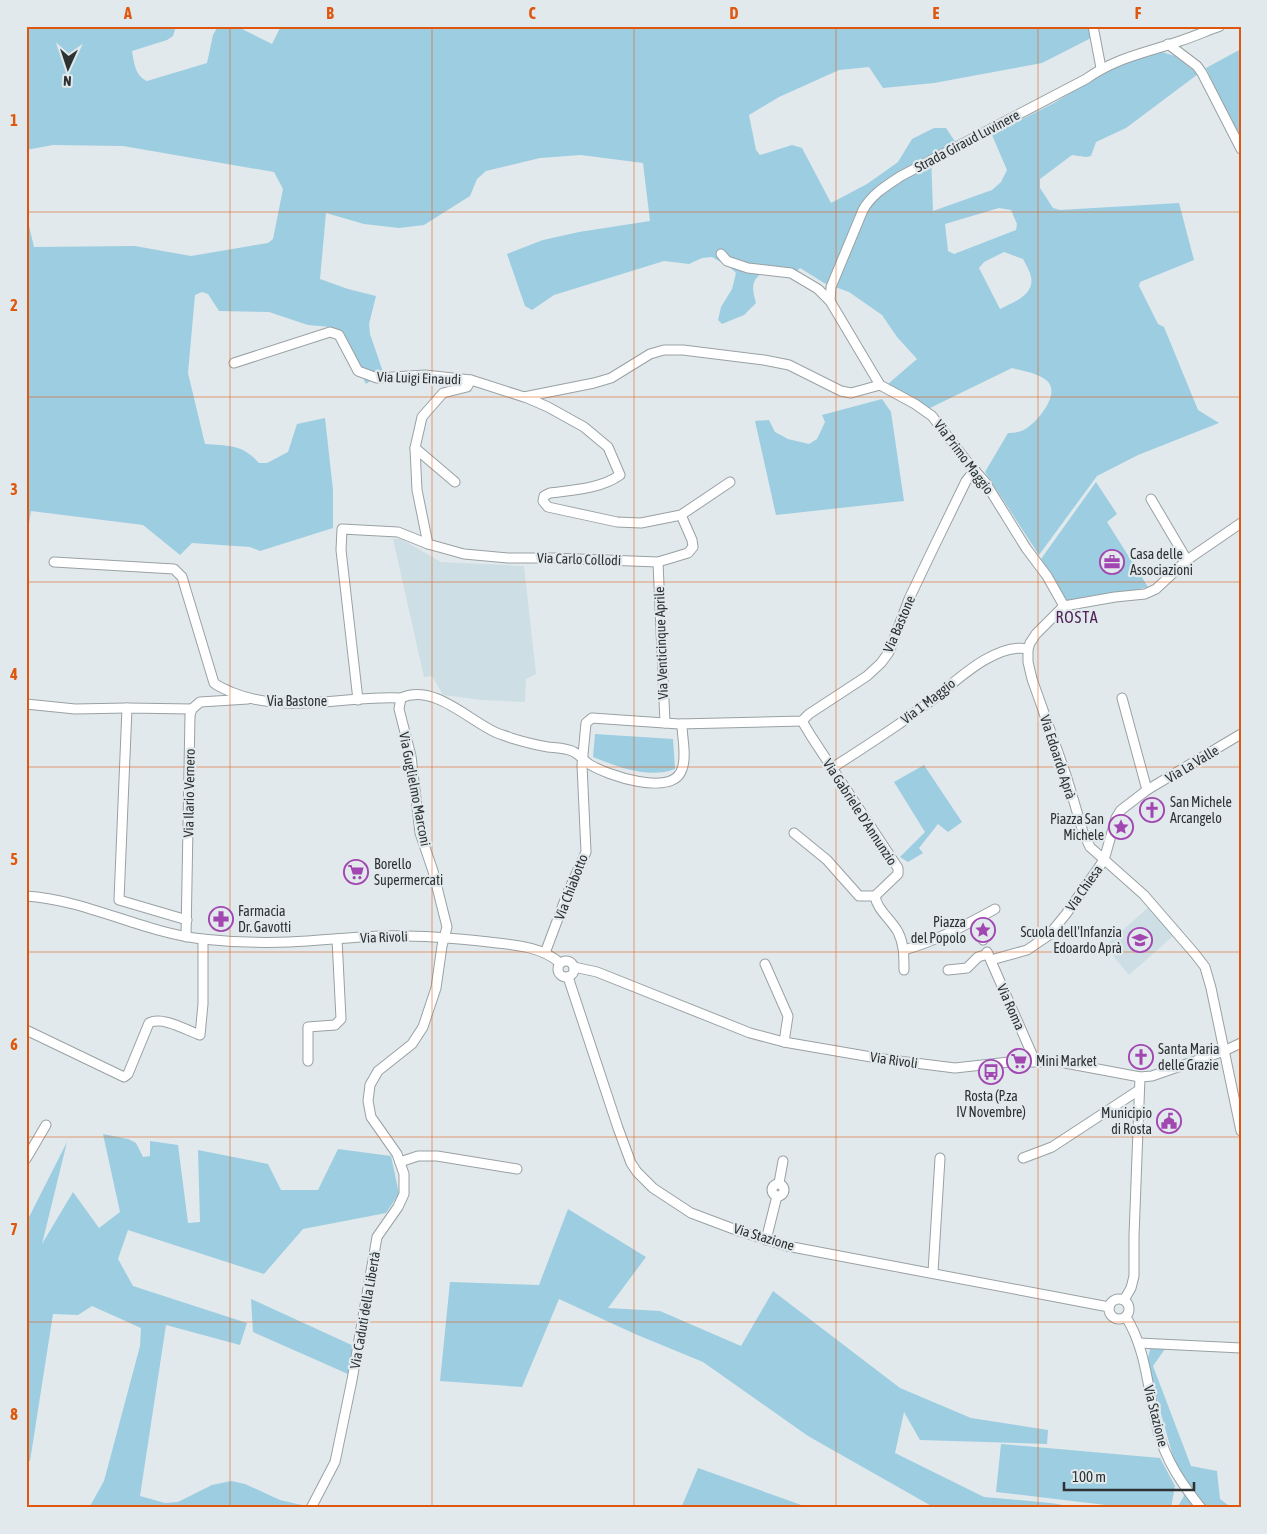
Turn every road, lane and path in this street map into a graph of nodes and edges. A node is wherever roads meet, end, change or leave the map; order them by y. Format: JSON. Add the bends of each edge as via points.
{"nodes":[{"id":1,"x":1093,"y":26,"type":"edge"},
{"id":2,"x":1220,"y":26,"type":"edge"},
{"id":3,"x":1198,"y":30,"type":"edge"},
{"id":4,"x":1168,"y":44,"type":"junction"},
{"id":5,"x":1101,"y":68,"type":"junction"},
{"id":6,"x":1241,"y":149,"type":"edge"},
{"id":7,"x":721,"y":254,"type":"dead end"},
{"id":8,"x":830,"y":301,"type":"junction"},
{"id":9,"x":234,"y":363,"type":"dead end"},
{"id":10,"x":470,"y":380,"type":"junction"},
{"id":11,"x":880,"y":385,"type":"junction"},
{"id":12,"x":524,"y":397,"type":"junction"},
{"id":13,"x":415,"y":448,"type":"junction"},
{"id":14,"x":975,"y":470,"type":"junction"},
{"id":15,"x":455,"y":482,"type":"dead end"},
{"id":16,"x":730,"y":482,"type":"dead end"},
{"id":17,"x":1151,"y":499,"type":"dead end"},
{"id":18,"x":680,"y":515,"type":"junction"},
{"id":19,"x":1241,"y":523,"type":"edge"},
{"id":20,"x":428,"y":544,"type":"junction"},
{"id":21,"x":1187,"y":560,"type":"junction"},
{"id":22,"x":54,"y":562,"type":"dead end"},
{"id":23,"x":658,"y":562,"type":"junction"},
{"id":24,"x":1064,"y":606,"type":"junction"},
{"id":25,"x":1028,"y":650,"type":"junction"},
{"id":26,"x":401,"y":698,"type":"junction"},
{"id":27,"x":1122,"y":698,"type":"dead end"},
{"id":28,"x":248,"y":699,"type":"junction"},
{"id":29,"x":358,"y":700,"type":"junction"},
{"id":30,"x":26,"y":704,"type":"edge"},
{"id":31,"x":127,"y":708,"type":"junction"},
{"id":32,"x":192,"y":709,"type":"junction"},
{"id":33,"x":802,"y":721,"type":"junction"},
{"id":34,"x":664,"y":723,"type":"junction"},
{"id":35,"x":682,"y":724,"type":"junction"},
{"id":36,"x":1241,"y":734,"type":"edge"},
{"id":37,"x":582,"y":758,"type":"junction"},
{"id":38,"x":832,"y":768,"type":"junction"},
{"id":39,"x":1147,"y":790,"type":"junction"},
{"id":40,"x":794,"y":833,"type":"dead end"},
{"id":41,"x":1104,"y":860,"type":"junction"},
{"id":42,"x":26,"y":896,"type":"edge"},
{"id":43,"x":875,"y":898,"type":"junction"},
{"id":44,"x":995,"y":909,"type":"dead end"},
{"id":45,"x":187,"y":920,"type":"junction"},
{"id":46,"x":976,"y":920,"type":"junction"},
{"id":47,"x":186,"y":937,"type":"junction"},
{"id":48,"x":444,"y":937,"type":"junction"},
{"id":49,"x":203,"y":939,"type":"junction"},
{"id":50,"x":337,"y":939,"type":"junction"},
{"id":51,"x":983,"y":940,"type":"dead end"},
{"id":52,"x":904,"y":950,"type":"junction"},
{"id":53,"x":545,"y":953,"type":"junction"},
{"id":54,"x":989,"y":955,"type":"junction"},
{"id":55,"x":560,"y":963,"type":"junction"},
{"id":56,"x":765,"y":964,"type":"dead end"},
{"id":57,"x":574,"y":967,"type":"junction"},
{"id":58,"x":904,"y":970,"type":"dead end"},
{"id":59,"x":948,"y":970,"type":"dead end"},
{"id":60,"x":568,"y":976,"type":"junction"},
{"id":61,"x":26,"y":1030,"type":"edge"},
{"id":62,"x":784,"y":1042,"type":"junction"},
{"id":63,"x":1241,"y":1043,"type":"edge"},
{"id":64,"x":1224,"y":1052,"type":"junction"},
{"id":65,"x":308,"y":1061,"type":"dead end"},
{"id":66,"x":1035,"y":1061,"type":"junction"},
{"id":67,"x":1140,"y":1077,"type":"junction"},
{"id":68,"x":1139,"y":1090,"type":"junction"},
{"id":69,"x":46,"y":1125,"type":"dead end"},
{"id":70,"x":1241,"y":1131,"type":"edge"},
{"id":71,"x":940,"y":1158,"type":"dead end"},
{"id":72,"x":1023,"y":1158,"type":"dead end"},
{"id":73,"x":26,"y":1159,"type":"edge"},
{"id":74,"x":783,"y":1161,"type":"dead end"},
{"id":75,"x":400,"y":1162,"type":"junction"},
{"id":76,"x":517,"y":1169,"type":"dead end"},
{"id":77,"x":766,"y":1240,"type":"junction"},
{"id":78,"x":933,"y":1272,"type":"junction"},
{"id":79,"x":1124,"y":1300,"type":"junction"},
{"id":80,"x":1109,"y":1307,"type":"junction"},
{"id":81,"x":1126,"y":1317,"type":"junction"},
{"id":82,"x":1139,"y":1344,"type":"junction"},
{"id":83,"x":1241,"y":1348,"type":"edge"},
{"id":84,"x":311,"y":1508,"type":"edge"},
{"id":85,"x":1201,"y":1508,"type":"edge"}],
"edges":[{"from":1,"to":5,"type":"street"},
{"from":2,"to":3,"type":"street","name":"Strada Giraud Luvinere"},
{"from":3,"to":4,"type":"street","name":"Strada Giraud Luvinere"},
{"from":4,"to":5,"type":"street","name":"Strada Giraud Luvinere"},
{"from":4,"to":6,"type":"street","via":[[1202,73]]},
{"from":5,"to":8,"type":"street","name":"Strada Giraud Luvinere","via":[[902,176],[869,200],[831,287]]},
{"from":7,"to":8,"type":"street","via":[[727,261],[748,268],[791,273],[818,289]]},
{"from":8,"to":11,"type":"street","name":"Via Primo Maggio"},
{"from":9,"to":10,"type":"street","name":"Via Luigi Einaudi","via":[[330,332],[339,335],[358,371],[377,378],[425,375]]},
{"from":10,"to":12,"type":"street","name":"Via Luigi Einaudi"},
{"from":10,"to":13,"type":"street","via":[[467,387],[444,393],[422,417]]},
{"from":11,"to":12,"type":"street","name":"Via Luigi Einaudi","via":[[852,393],[841,392],[789,365],[664,350],[650,354],[611,378]]},
{"from":11,"to":14,"type":"street","name":"Via Primo Maggio","via":[[932,416]]},
{"from":12,"to":18,"type":"street","via":[[548,406],[584,427],[608,447],[620,475],[588,488],[550,493],[542,501],[548,508],[617,522],[641,523]]},
{"from":13,"to":15,"type":"street"},
{"from":13,"to":20,"type":"street","via":[[417,490]]},
{"from":14,"to":24,"type":"street","name":"Via Primo Maggio"},
{"from":14,"to":33,"type":"street","name":"Via Bastone","via":[[966,481],[909,599],[890,652],[867,676]]},
{"from":16,"to":18,"type":"street"},
{"from":17,"to":21,"type":"street"},
{"from":18,"to":23,"type":"street","name":"Via Carlo Collodi","via":[[693,547],[688,553]]},
{"from":19,"to":21,"type":"street"},
{"from":20,"to":23,"type":"street","name":"Via Carlo Collodi","via":[[489,557]]},
{"from":20,"to":29,"type":"street","name":"Via Carlo Collodi","via":[[398,532],[342,529],[341,550]]},
{"from":21,"to":24,"type":"street","via":[[1156,589],[1145,594]]},
{"from":22,"to":28,"type":"street","name":"Via Bastone","via":[[174,569],[182,577],[214,683]]},
{"from":23,"to":34,"type":"street","name":"Via Venticinque Aprile"},
{"from":24,"to":25,"type":"street","via":[[1036,634]]},
{"from":25,"to":38,"type":"street","name":"Via 1 Maggio","via":[[1016,648],[992,656],[962,674],[936,697]]},
{"from":25,"to":41,"type":"street","name":"Via Edoardo Aprà","via":[[1032,679],[1080,826],[1090,848]]},
{"from":26,"to":29,"type":"street","name":"Via Bastone"},
{"from":26,"to":37,"type":"street","name":"Via Bastone","via":[[418,695],[442,701],[497,733],[566,749]]},
{"from":26,"to":48,"type":"street","name":"Via Guglielmo Marconi","via":[[398,709],[411,756],[420,833],[446,924]]},
{"from":27,"to":39,"type":"street","name":"Via La Valle"},
{"from":28,"to":29,"type":"street","name":"Via Bastone","via":[[283,704]]},
{"from":28,"to":32,"type":"street","via":[[200,702]]},
{"from":30,"to":31,"type":"street"},
{"from":31,"to":32,"type":"street"},
{"from":31,"to":45,"type":"street","via":[[119,900]]},
{"from":32,"to":45,"type":"street","name":"Via Ilario Vernero"},
{"from":33,"to":35,"type":"street"},
{"from":33,"to":38,"type":"street","name":"Via Gabriele D'Annunzio"},
{"from":34,"to":35,"type":"street"},
{"from":34,"to":37,"type":"street","via":[[592,718],[586,723]]},
{"from":35,"to":37,"type":"street","name":"Via Bastone","via":[[684,763],[679,775],[668,782],[628,779],[601,770]]},
{"from":36,"to":39,"type":"street","name":"Via La Valle"},
{"from":37,"to":53,"type":"street","name":"Via Chiabotto","via":[[586,852]]},
{"from":38,"to":43,"type":"street","name":"Via Gabriele D'Annunzio","via":[[898,868],[898,874]]},
{"from":39,"to":41,"type":"street","via":[[1121,810],[1116,818]]},
{"from":40,"to":43,"type":"street","via":[[827,860],[859,896]]},
{"from":41,"to":54,"type":"street","name":"Via Chiesa","via":[[1050,935],[1027,950]]},
{"from":41,"to":64,"type":"street","name":"Via Edoardo Aprà","via":[[1144,894],[1204,967]]},
{"from":42,"to":47,"type":"street","name":"Via Rivoli","via":[[56,899]]},
{"from":43,"to":52,"type":"street","via":[[897,931]]},
{"from":44,"to":46,"type":"street"},
{"from":45,"to":47,"type":"street","name":"Via Ilario Vernero"},
{"from":46,"to":51,"type":"street"},
{"from":46,"to":52,"type":"street"},
{"from":47,"to":49,"type":"street","name":"Via Rivoli"},
{"from":48,"to":50,"type":"street","name":"Via Rivoli"},
{"from":48,"to":53,"type":"street","name":"Via Rivoli","via":[[510,944]]},
{"from":48,"to":75,"type":"street","name":"Via Caduti della Libertà","via":[[436,988],[423,1027],[412,1044],[378,1071],[368,1092],[371,1118]]},
{"from":49,"to":50,"type":"street","name":"Via Rivoli","via":[[287,942]]},
{"from":49,"to":61,"type":"street","via":[[200,1035],[154,1020],[149,1023],[128,1074],[124,1076]]},
{"from":50,"to":65,"type":"street","via":[[341,1019],[335,1025],[308,1027]]},
{"from":52,"to":58,"type":"street"},
{"from":53,"to":55,"type":"street","name":"Via Rivoli"},
{"from":54,"to":59,"type":"street","name":"Via Chiesa","via":[[978,956],[967,968]]},
{"from":54,"to":66,"type":"street","name":"Via Roma"},
{"from":55,"to":57,"type":"street","via":[[567,961]]},
{"from":55,"to":60,"type":"street","via":[[559,973]]},
{"from":56,"to":62,"type":"street","via":[[788,1016]]},
{"from":57,"to":60,"type":"street"},
{"from":57,"to":62,"type":"street","name":"Via Rivoli","via":[[597,972],[750,1033]]},
{"from":60,"to":77,"type":"street","name":"Via Stazione","via":[[618,1128],[637,1172],[653,1188],[691,1213]]},
{"from":62,"to":66,"type":"street","name":"Via Rivoli","via":[[955,1068]]},
{"from":63,"to":64,"type":"street","name":"Via Rivoli"},
{"from":64,"to":67,"type":"street","name":"Via Rivoli","via":[[1159,1075]]},
{"from":64,"to":70,"type":"street","name":"Via Edoardo Aprà"},
{"from":66,"to":67,"type":"street","name":"Via Rivoli","via":[[1087,1066]]},
{"from":67,"to":68,"type":"street"},
{"from":68,"to":72,"type":"street","via":[[1052,1147]]},
{"from":68,"to":79,"type":"street","via":[[1134,1276]]},
{"from":69,"to":73,"type":"street"},
{"from":71,"to":78,"type":"street"},
{"from":74,"to":77,"type":"street","via":[[779,1184],[771,1189],[776,1196]]},
{"from":75,"to":76,"type":"street","via":[[418,1156],[437,1156]]},
{"from":75,"to":84,"type":"street","name":"Via Caduti della Libertà","via":[[404,1194],[377,1237],[335,1462]]},
{"from":77,"to":78,"type":"street","name":"Via Stazione"},
{"from":78,"to":80,"type":"street","name":"Via Stazione"},
{"from":79,"to":80,"type":"street","via":[[1115,1300]]},
{"from":79,"to":81,"type":"street","via":[[1129,1308]]},
{"from":80,"to":81,"type":"street","via":[[1113,1318],[1120,1320]]},
{"from":81,"to":82,"type":"street","name":"Via Stazione"},
{"from":82,"to":83,"type":"street"},
{"from":82,"to":85,"type":"street","name":"Via Stazione","via":[[1163,1448],[1178,1478]]}]}
